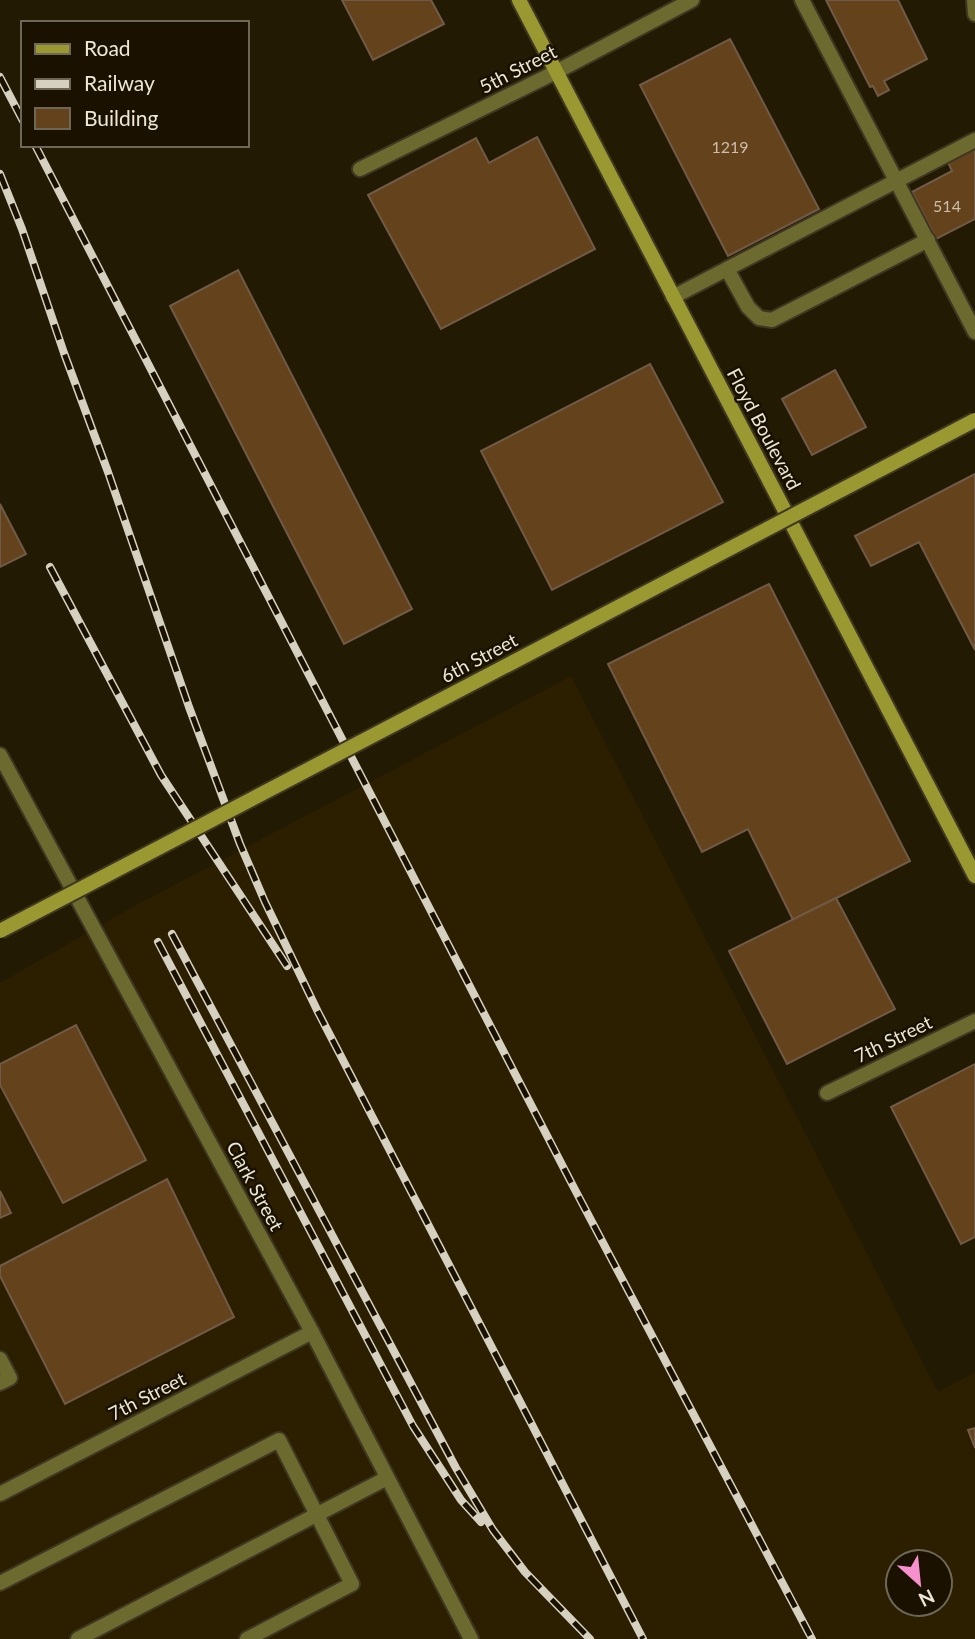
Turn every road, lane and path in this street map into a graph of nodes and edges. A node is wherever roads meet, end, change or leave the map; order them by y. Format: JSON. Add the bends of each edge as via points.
{"nodes":[{"id":1,"x":519,"y":0,"type":"edge"},
{"id":2,"x":692,"y":0,"type":"edge"},
{"id":3,"x":803,"y":0,"type":"edge"},
{"id":4,"x":974,"y":0,"type":"edge"},
{"id":5,"x":975,"y":14,"type":"edge"},
{"id":6,"x":556,"y":72,"type":"junction"},
{"id":7,"x":975,"y":140,"type":"edge"},
{"id":8,"x":360,"y":169,"type":"dead end"},
{"id":9,"x":897,"y":181,"type":"junction"},
{"id":10,"x":928,"y":240,"type":"junction"},
{"id":11,"x":727,"y":269,"type":"junction"},
{"id":12,"x":673,"y":297,"type":"junction"},
{"id":13,"x":975,"y":332,"type":"edge"},
{"id":14,"x":975,"y":420,"type":"edge"},
{"id":15,"x":0,"y":755,"type":"edge"},
{"id":16,"x":975,"y":876,"type":"edge"},
{"id":17,"x":0,"y":931,"type":"edge"},
{"id":18,"x":975,"y":1021,"type":"edge"},
{"id":19,"x":827,"y":1093,"type":"dead end"},
{"id":20,"x":312,"y":1332,"type":"junction"},
{"id":21,"x":0,"y":1359,"type":"edge"},
{"id":22,"x":0,"y":1383,"type":"edge"},
{"id":23,"x":387,"y":1478,"type":"junction"},
{"id":24,"x":0,"y":1494,"type":"edge"},
{"id":25,"x":317,"y":1515,"type":"junction"},
{"id":26,"x":1,"y":1580,"type":"edge"},
{"id":27,"x":78,"y":1639,"type":"edge"},
{"id":28,"x":247,"y":1639,"type":"edge"},
{"id":29,"x":471,"y":1639,"type":"edge"}],
"edges":[{"from":1,"to":6,"type":"main road","name":"Floyd Boulevard"},
{"from":2,"to":6,"type":"street","name":"5th Street"},
{"from":3,"to":9,"type":"street"},
{"from":4,"to":5,"type":"street"},
{"from":6,"to":8,"type":"street","name":"5th Street"},
{"from":6,"to":12,"type":"main road","name":"Floyd Boulevard"},
{"from":7,"to":9,"type":"street"},
{"from":9,"to":10,"type":"street"},
{"from":9,"to":11,"type":"street"},
{"from":10,"to":11,"type":"street","via":[[772,320],[759,318],[748,307]]},
{"from":10,"to":13,"type":"street"},
{"from":11,"to":12,"type":"street"},
{"from":12,"to":16,"type":"main road","name":"Floyd Boulevard"},
{"from":14,"to":17,"type":"main road","name":"6th Street","bridge":true},
{"from":15,"to":20,"type":"street","name":"Clark Street"},
{"from":18,"to":19,"type":"street","name":"7th Street"},
{"from":20,"to":23,"type":"street","name":"Clark Street"},
{"from":20,"to":24,"type":"street","name":"7th Street"},
{"from":21,"to":22,"type":"street","via":[[10,1378]]},
{"from":23,"to":25,"type":"street"},
{"from":23,"to":29,"type":"street","name":"Clark Street"},
{"from":25,"to":26,"type":"street","via":[[279,1440]]},
{"from":25,"to":27,"type":"street"},
{"from":25,"to":28,"type":"street","via":[[352,1584]]}]}
